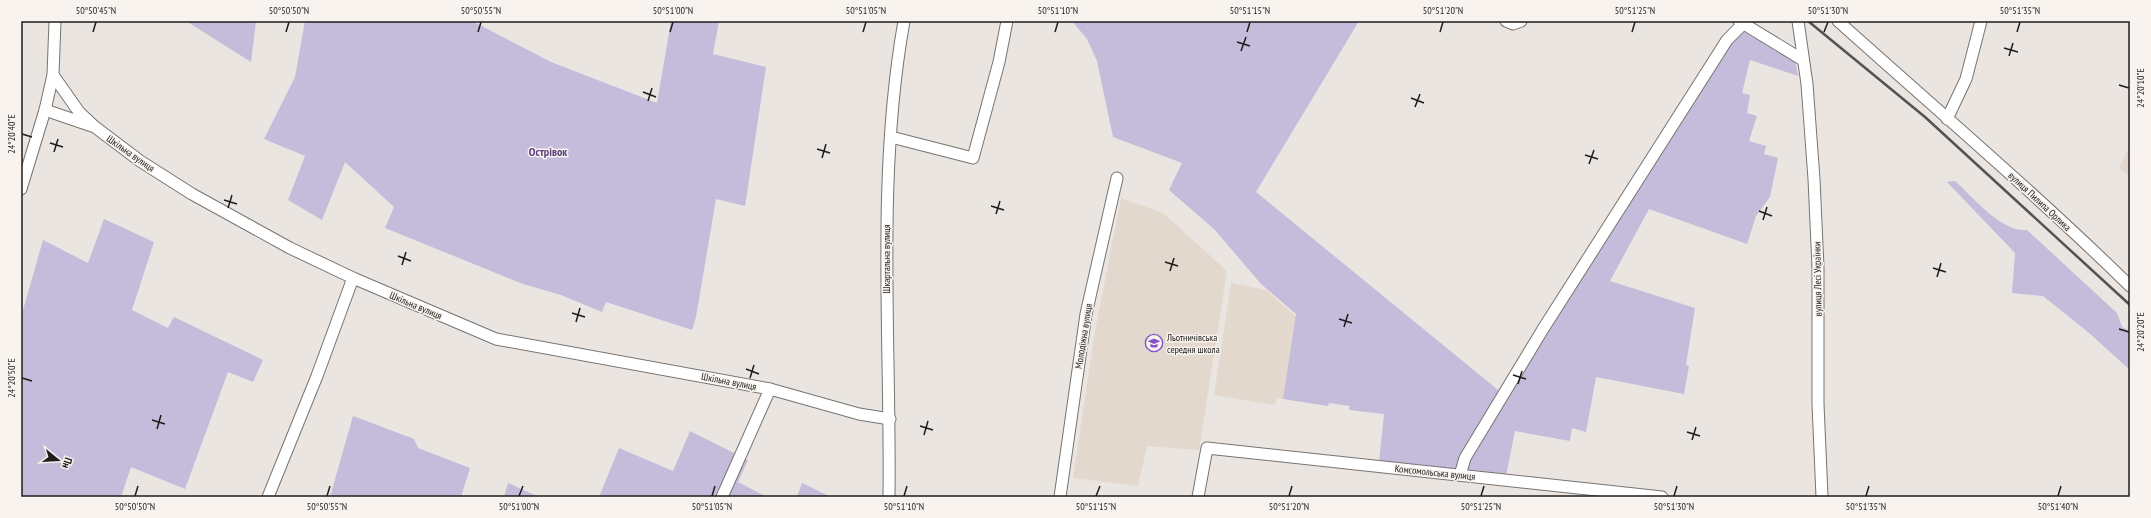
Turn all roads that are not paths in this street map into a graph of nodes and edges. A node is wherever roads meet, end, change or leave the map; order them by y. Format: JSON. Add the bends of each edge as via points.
{"nodes":[{"id":1,"x":56,"y":21,"type":"edge"},
{"id":2,"x":904,"y":21,"type":"edge"},
{"id":3,"x":1007,"y":21,"type":"edge"},
{"id":4,"x":1506,"y":21,"type":"edge"},
{"id":5,"x":1521,"y":21,"type":"edge"},
{"id":6,"x":1798,"y":21,"type":"edge"},
{"id":7,"x":1838,"y":21,"type":"edge"},
{"id":8,"x":1981,"y":21,"type":"edge"},
{"id":9,"x":1741,"y":22,"type":"edge"},
{"id":10,"x":1803,"y":60,"type":"junction"},
{"id":11,"x":53,"y":75,"type":"junction"},
{"id":12,"x":45,"y":110,"type":"junction"},
{"id":13,"x":1947,"y":120,"type":"junction"},
{"id":14,"x":95,"y":127,"type":"junction"},
{"id":15,"x":891,"y":137,"type":"junction"},
{"id":16,"x":1117,"y":178,"type":"dead end"},
{"id":17,"x":21,"y":189,"type":"edge"},
{"id":18,"x":353,"y":278,"type":"junction"},
{"id":19,"x":2130,"y":286,"type":"edge"},
{"id":20,"x":770,"y":389,"type":"junction"},
{"id":21,"x":890,"y":419,"type":"junction"},
{"id":22,"x":1460,"y":475,"type":"junction"},
{"id":23,"x":268,"y":497,"type":"edge"},
{"id":24,"x":722,"y":497,"type":"edge"},
{"id":25,"x":889,"y":497,"type":"edge"},
{"id":26,"x":1060,"y":497,"type":"edge"},
{"id":27,"x":1198,"y":497,"type":"edge"},
{"id":28,"x":1662,"y":497,"type":"edge"},
{"id":29,"x":1822,"y":497,"type":"edge"}],
"edges":[{"from":1,"to":11,"type":"street"},
{"from":2,"to":15,"type":"street","name":"Шкартальна вулиця","via":[[897,58]]},
{"from":3,"to":15,"type":"street","via":[[1000,62],[973,158]]},
{"from":4,"to":5,"type":"street","via":[[1513,24]]},
{"from":6,"to":10,"type":"street","name":"вулиця Лесі Українки"},
{"from":7,"to":13,"type":"street","name":"вулиця Пилипа Орлика"},
{"from":8,"to":13,"type":"street","via":[[1966,79]]},
{"from":9,"to":10,"type":"street"},
{"from":9,"to":22,"type":"street","via":[[1727,40],[1543,329],[1465,458]]},
{"from":10,"to":29,"type":"street","name":"вулиця Лесі Українки","via":[[1817,252],[1818,404]]},
{"from":11,"to":12,"type":"street"},
{"from":11,"to":14,"type":"street","name":"Шкільна вулиця","via":[[79,112]]},
{"from":12,"to":14,"type":"street"},
{"from":12,"to":17,"type":"street"},
{"from":13,"to":19,"type":"street","name":"вулиця Пилипа Орлика","via":[[2026,186]]},
{"from":14,"to":18,"type":"street","name":"Шкільна вулиця","via":[[140,161],[192,194],[290,248]]},
{"from":15,"to":21,"type":"street","name":"Шкартальна вулиця","via":[[886,293]]},
{"from":16,"to":26,"type":"street","name":"Молодіжна вулиця","via":[[1086,314]]},
{"from":18,"to":20,"type":"street","name":"Шкільна вулиця","via":[[496,339]]},
{"from":18,"to":23,"type":"street"},
{"from":20,"to":21,"type":"street","name":"Шкільна вулиця","via":[[860,414]]},
{"from":20,"to":24,"type":"street"},
{"from":21,"to":25,"type":"street","name":"Шкартальна вулиця"},
{"from":22,"to":27,"type":"street","name":"Комсомольська вулиця","via":[[1207,448]]},
{"from":22,"to":28,"type":"street","name":"Комсомольська вулиця"}]}
